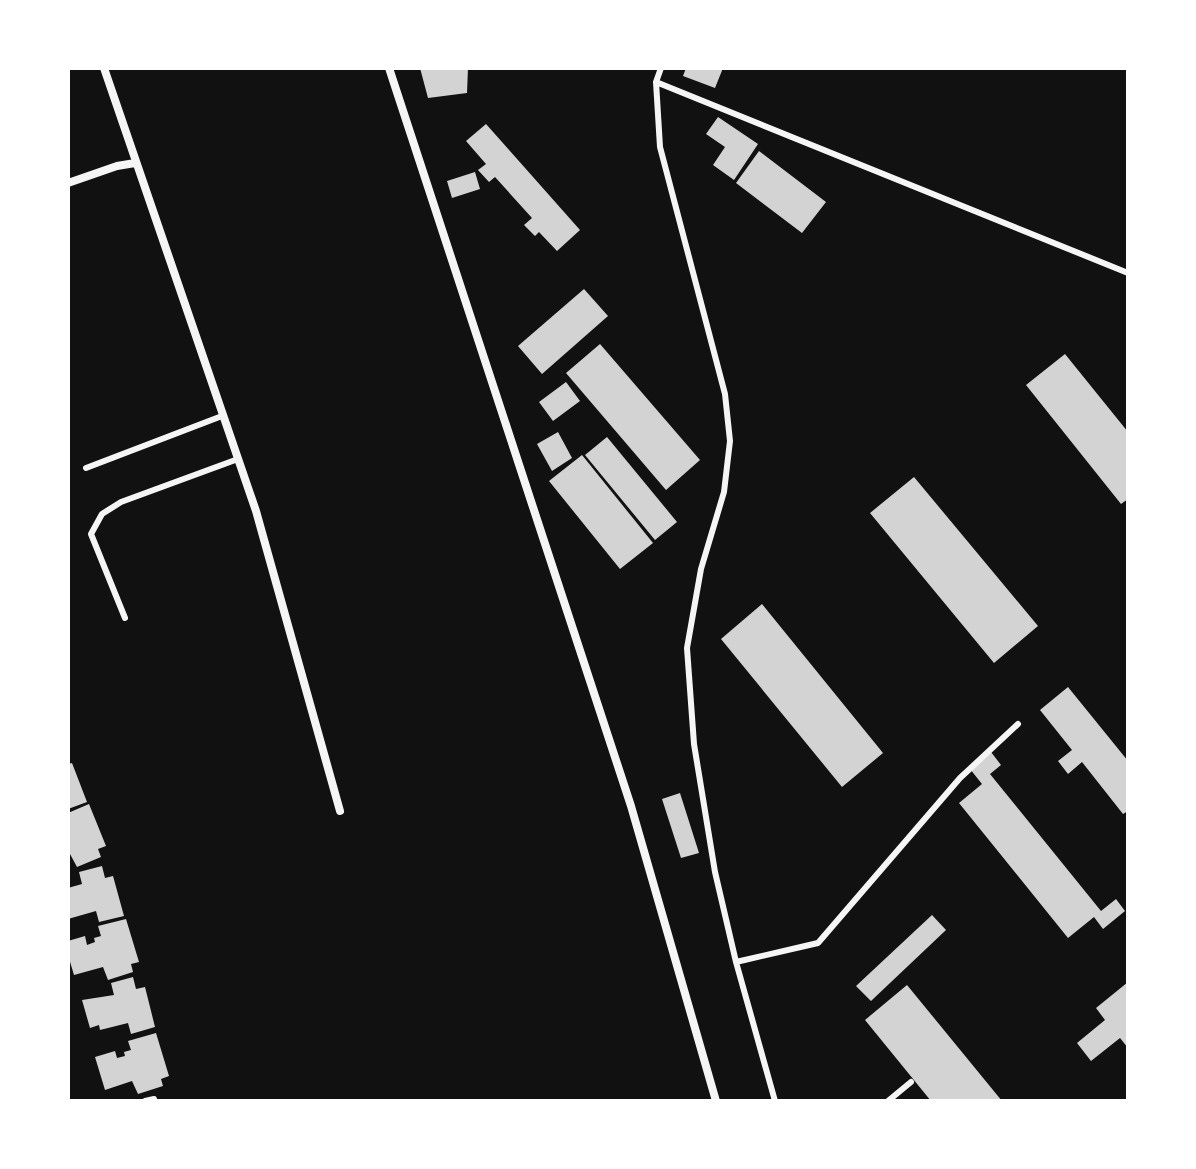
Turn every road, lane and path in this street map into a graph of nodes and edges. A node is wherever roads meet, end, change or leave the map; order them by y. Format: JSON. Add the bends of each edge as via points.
{"nodes":[{"id":1,"x":104,"y":68,"type":"edge"},
{"id":2,"x":389,"y":68,"type":"edge"},
{"id":3,"x":661,"y":68,"type":"edge"},
{"id":4,"x":656,"y":82,"type":"junction"},
{"id":5,"x":135,"y":163,"type":"junction"},
{"id":6,"x":68,"y":183,"type":"edge"},
{"id":7,"x":1128,"y":273,"type":"edge"},
{"id":8,"x":222,"y":416,"type":"junction"},
{"id":9,"x":238,"y":459,"type":"junction"},
{"id":10,"x":86,"y":468,"type":"dead end"},
{"id":11,"x":125,"y":618,"type":"dead end"},
{"id":12,"x":1018,"y":724,"type":"dead end"},
{"id":13,"x":340,"y":811,"type":"dead end"},
{"id":14,"x":736,"y":962,"type":"junction"},
{"id":15,"x":911,"y":1082,"type":"dead end"},
{"id":16,"x":154,"y":1099,"type":"dead end"},
{"id":17,"x":145,"y":1101,"type":"edge"},
{"id":18,"x":716,"y":1101,"type":"edge"},
{"id":19,"x":775,"y":1101,"type":"edge"},
{"id":20,"x":888,"y":1101,"type":"edge"}],
"edges":[{"from":1,"to":5,"type":"street"},
{"from":2,"to":18,"type":"street","via":[[631,806]]},
{"from":3,"to":4,"type":"lane"},
{"from":4,"to":7,"type":"lane"},
{"from":4,"to":14,"type":"lane","via":[[660,147],[725,394],[730,441],[724,492],[701,569],[687,648],[696,758]]},
{"from":5,"to":6,"type":"street"},
{"from":5,"to":8,"type":"street"},
{"from":8,"to":9,"type":"street"},
{"from":8,"to":10,"type":"lane"},
{"from":9,"to":11,"type":"lane","via":[[121,502],[102,514],[91,534]]},
{"from":9,"to":13,"type":"street"},
{"from":12,"to":14,"type":"lane","via":[[960,778],[818,943]]},
{"from":14,"to":19,"type":"lane"},
{"from":15,"to":20,"type":"lane"},
{"from":16,"to":17,"type":"lane"}]}
